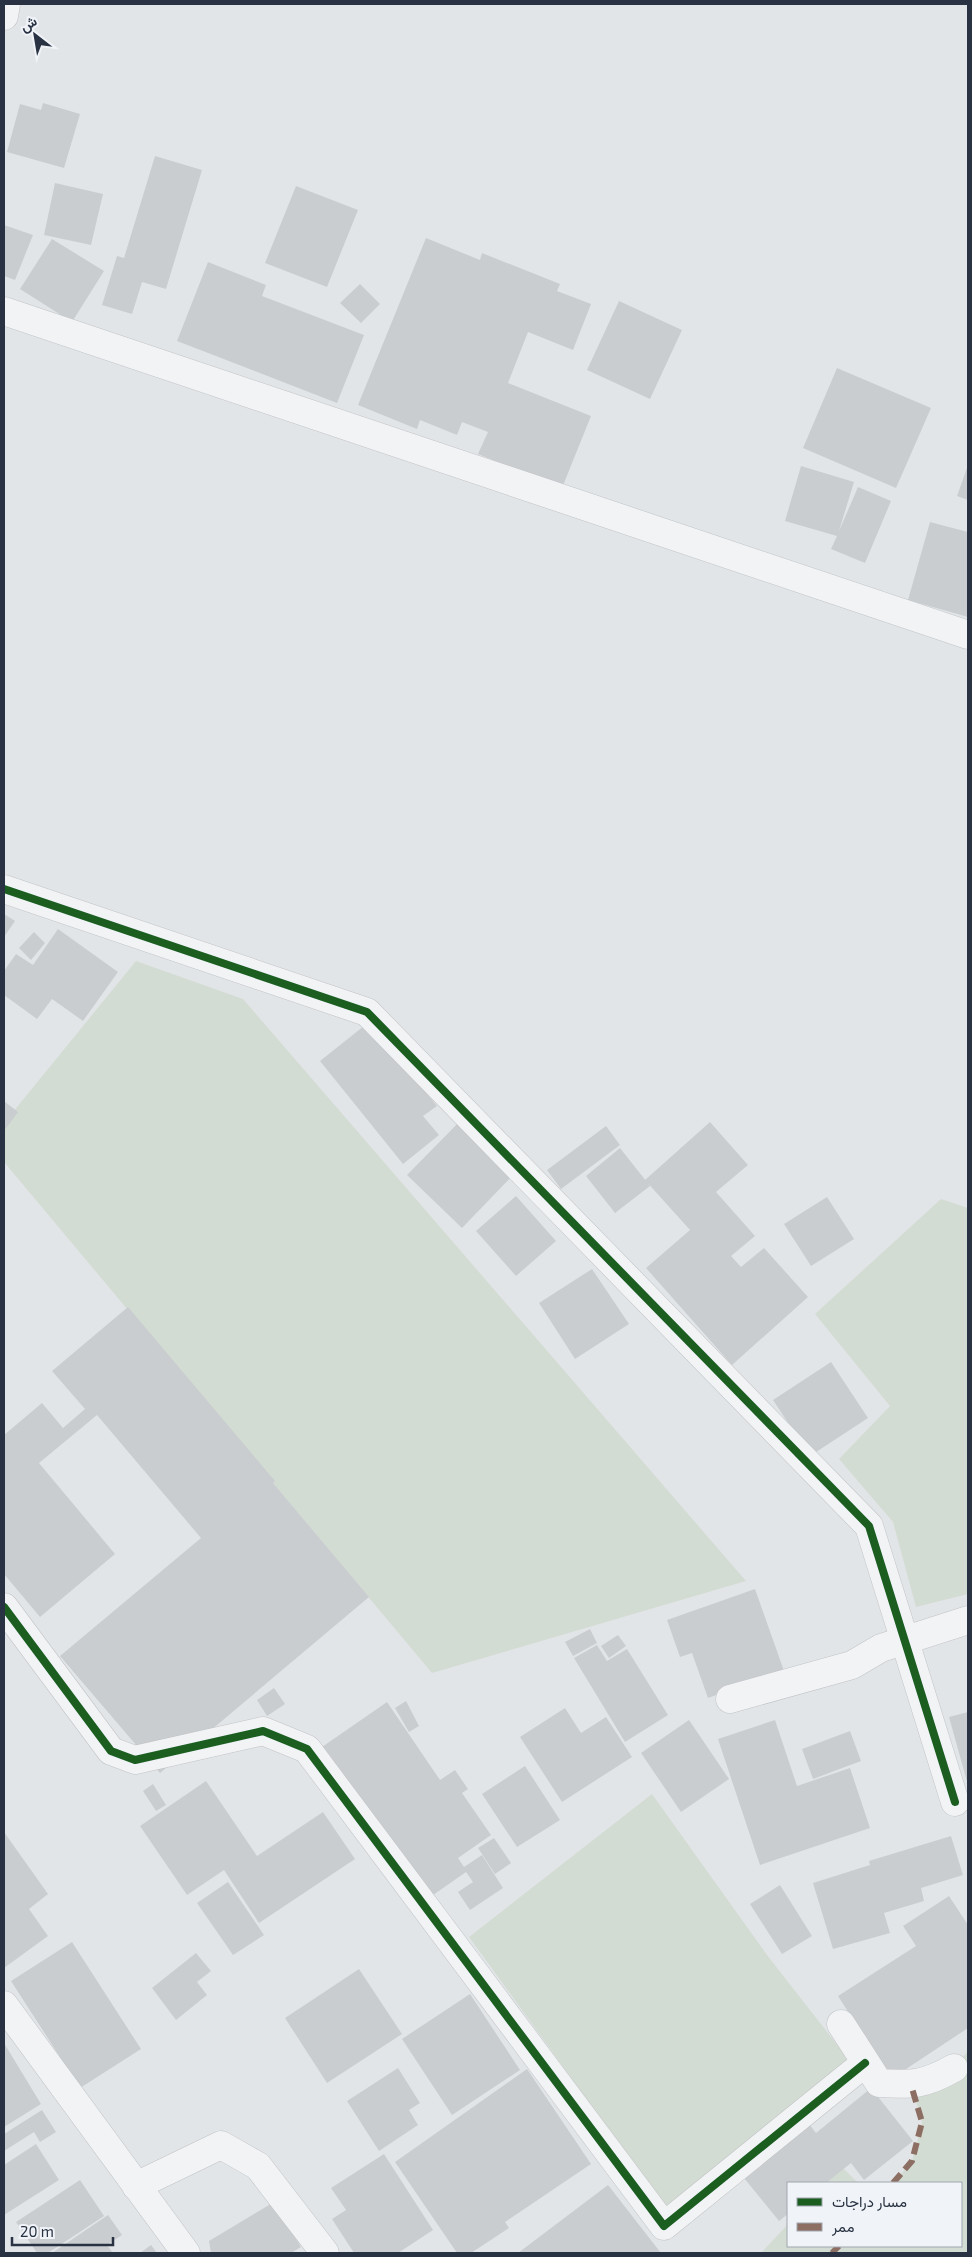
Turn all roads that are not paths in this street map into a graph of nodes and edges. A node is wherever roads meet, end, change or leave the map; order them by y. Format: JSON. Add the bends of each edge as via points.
{"nodes":[{"id":1,"x":6,"y":4,"type":"edge"},
{"id":2,"x":4,"y":16,"type":"edge"},
{"id":3,"x":4,"y":311,"type":"edge"},
{"id":4,"x":968,"y":635,"type":"edge"},
{"id":5,"x":4,"y":888,"type":"edge"},
{"id":6,"x":4,"y":1606,"type":"edge"},
{"id":7,"x":968,"y":1620,"type":"edge"},
{"id":8,"x":904,"y":1641,"type":"junction"},
{"id":9,"x":730,"y":1699,"type":"dead end"},
{"id":10,"x":955,"y":1802,"type":"dead end"},
{"id":11,"x":4,"y":2005,"type":"edge"},
{"id":12,"x":840,"y":2024,"type":"dead end"},
{"id":13,"x":866,"y":2063,"type":"junction"},
{"id":14,"x":954,"y":2068,"type":"dead end"},
{"id":15,"x":136,"y":2186,"type":"junction"},
{"id":16,"x":186,"y":2253,"type":"edge"},
{"id":17,"x":325,"y":2253,"type":"edge"}],
"edges":[{"from":1,"to":2,"type":"street"},
{"from":3,"to":4,"type":"street"},
{"from":5,"to":8,"type":"street","via":[[367,1012],[869,1526]]},
{"from":6,"to":13,"type":"street","via":[[111,1751],[135,1760],[263,1731],[307,1749],[664,2226]]},
{"from":7,"to":8,"type":"street"},
{"from":8,"to":9,"type":"street","via":[[881,1648],[852,1665]]},
{"from":8,"to":10,"type":"street"},
{"from":11,"to":15,"type":"street"},
{"from":12,"to":13,"type":"street"},
{"from":13,"to":14,"type":"street","via":[[879,2083],[911,2084],[933,2080]]},
{"from":15,"to":16,"type":"street"},
{"from":15,"to":17,"type":"street","via":[[221,2146],[258,2166]]}]}
